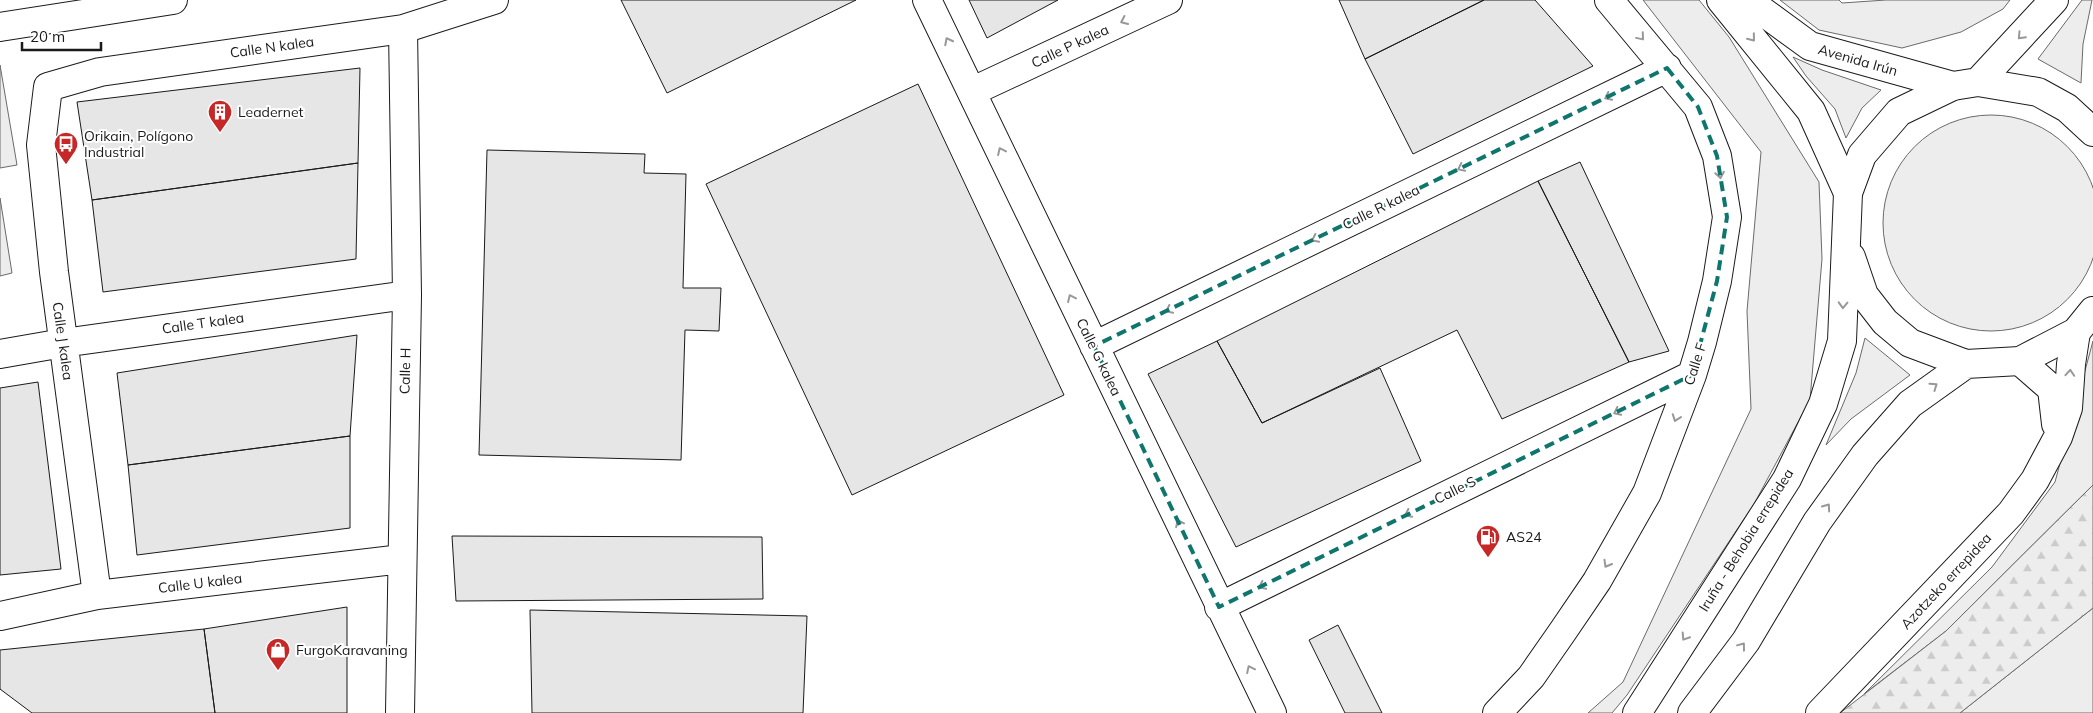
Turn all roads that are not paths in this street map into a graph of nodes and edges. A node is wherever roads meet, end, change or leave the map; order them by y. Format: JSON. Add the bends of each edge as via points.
{"nodes":[{"id":1,"x":173,"y":0,"type":"edge"},
{"id":2,"x":494,"y":0,"type":"edge"},
{"id":3,"x":927,"y":0,"type":"edge"},
{"id":4,"x":1168,"y":0,"type":"edge"},
{"id":5,"x":1609,"y":0,"type":"edge"},
{"id":6,"x":2054,"y":0,"type":"edge"},
{"id":7,"x":1730,"y":4,"type":"edge"},
{"id":8,"x":0,"y":27,"type":"edge"},
{"id":9,"x":403,"y":29,"type":"junction"},
{"id":10,"x":1667,"y":68,"type":"junction"},
{"id":11,"x":1966,"y":84,"type":"junction"},
{"id":12,"x":48,"y":87,"type":"joint"},
{"id":13,"x":973,"y":91,"type":"junction"},
{"id":14,"x":2093,"y":132,"type":"edge"},
{"id":15,"x":1848,"y":194,"type":"junction"},
{"id":16,"x":1845,"y":239,"type":"junction"},
{"id":17,"x":407,"y":295,"type":"junction"},
{"id":18,"x":2085,"y":321,"type":"edge"},
{"id":19,"x":64,"y":343,"type":"junction"},
{"id":20,"x":1094,"y":346,"type":"junction"},
{"id":21,"x":0,"y":354,"type":"edge"},
{"id":22,"x":2020,"y":361,"type":"junction"},
{"id":23,"x":1966,"y":364,"type":"junction"},
{"id":24,"x":1692,"y":375,"type":"junction"},
{"id":25,"x":2058,"y":438,"type":"junction"},
{"id":26,"x":402,"y":559,"type":"junction"},
{"id":27,"x":97,"y":595,"type":"junction"},
{"id":28,"x":1219,"y":607,"type":"junction"},
{"id":29,"x":0,"y":616,"type":"edge"},
{"id":30,"x":400,"y":713,"type":"edge"},
{"id":31,"x":1272,"y":713,"type":"edge"},
{"id":32,"x":1497,"y":713,"type":"edge"},
{"id":33,"x":1637,"y":713,"type":"edge"},
{"id":34,"x":1692,"y":713,"type":"edge"},
{"id":35,"x":1820,"y":713,"type":"edge"}],
"edges":[{"from":1,"to":8,"type":"main road"},
{"from":2,"to":9,"type":"main road","name":"Calle N kalea"},
{"from":13,"to":3,"type":"main road","name":"Calle G kalea","one_way":true},
{"from":4,"to":13,"type":"main road","name":"Calle P kalea","one_way":true},
{"from":5,"to":10,"type":"main road","name":"Calle F","one_way":true},
{"from":6,"to":11,"type":"main road","one_way":true},
{"from":7,"to":11,"type":"main road","name":"Avenida Irún","via":[[1810,46]]},
{"from":7,"to":15,"type":"main road","name":"Avenida Irún","one_way":true,"via":[[1811,111]]},
{"from":9,"to":12,"type":"main road","name":"Calle N kalea","via":[[100,72]]},
{"from":9,"to":17,"type":"main road","name":"Calle H"},
{"from":10,"to":20,"type":"main road","name":"Calle R kalea","one_way":true},
{"from":10,"to":24,"type":"main road","name":"Calle F","one_way":true,"via":[[1698,107],[1717,156],[1727,217],[1717,281]]},
{"from":11,"to":14,"type":"main road","name":"Avenida Irún","via":[[2038,92],[2067,108]]},
{"from":11,"to":15,"type":"main road","via":[[1899,112],[1862,155]]},
{"from":12,"to":19,"type":"main road","name":"Calle J kalea","via":[[41,145]]},
{"from":20,"to":13,"type":"main road","name":"Calle G kalea","one_way":true},
{"from":15,"to":16,"type":"main road","name":"Iruña - Behobia errepidea"},
{"from":16,"to":23,"type":"main road","via":[[1864,295],[1885,322],[1910,343]]},
{"from":16,"to":33,"type":"main road","name":"Iruña - Behobia errepidea","one_way":true,"via":[[1842,340],[1823,404],[1786,479]]},
{"from":17,"to":19,"type":"main road","name":"Calle T kalea"},
{"from":17,"to":26,"type":"main road","name":"Calle H"},
{"from":18,"to":22,"type":"main road"},
{"from":25,"to":18,"type":"main road","name":"Azotzeko errepidea","one_way":true,"via":[[2068,408],[2071,364]]},
{"from":19,"to":21,"type":"main road","name":"Calle T kalea"},
{"from":19,"to":27,"type":"main road","name":"Calle J kalea"},
{"from":28,"to":20,"type":"main road","name":"Calle G kalea","one_way":true},
{"from":22,"to":23,"type":"main road"},
{"from":22,"to":25,"type":"main road","via":[[2052,389]]},
{"from":34,"to":23,"type":"main road","one_way":true,"via":[[1746,642],[1817,522],[1865,454],[1910,404]]},
{"from":24,"to":28,"type":"main road","name":"Calle S","one_way":true},
{"from":24,"to":32,"type":"main road","name":"Calle F","one_way":true,"via":[[1647,493],[1597,581],[1531,677]]},
{"from":25,"to":35,"type":"main road","name":"Azotzeko errepidea","via":[[2035,480],[2010,513]]},
{"from":26,"to":27,"type":"main road","name":"Calle U kalea"},
{"from":26,"to":30,"type":"main road","name":"Calle H"},
{"from":27,"to":29,"type":"main road","name":"Calle U kalea"},
{"from":31,"to":28,"type":"main road","name":"Calle G kalea","one_way":true}]}
